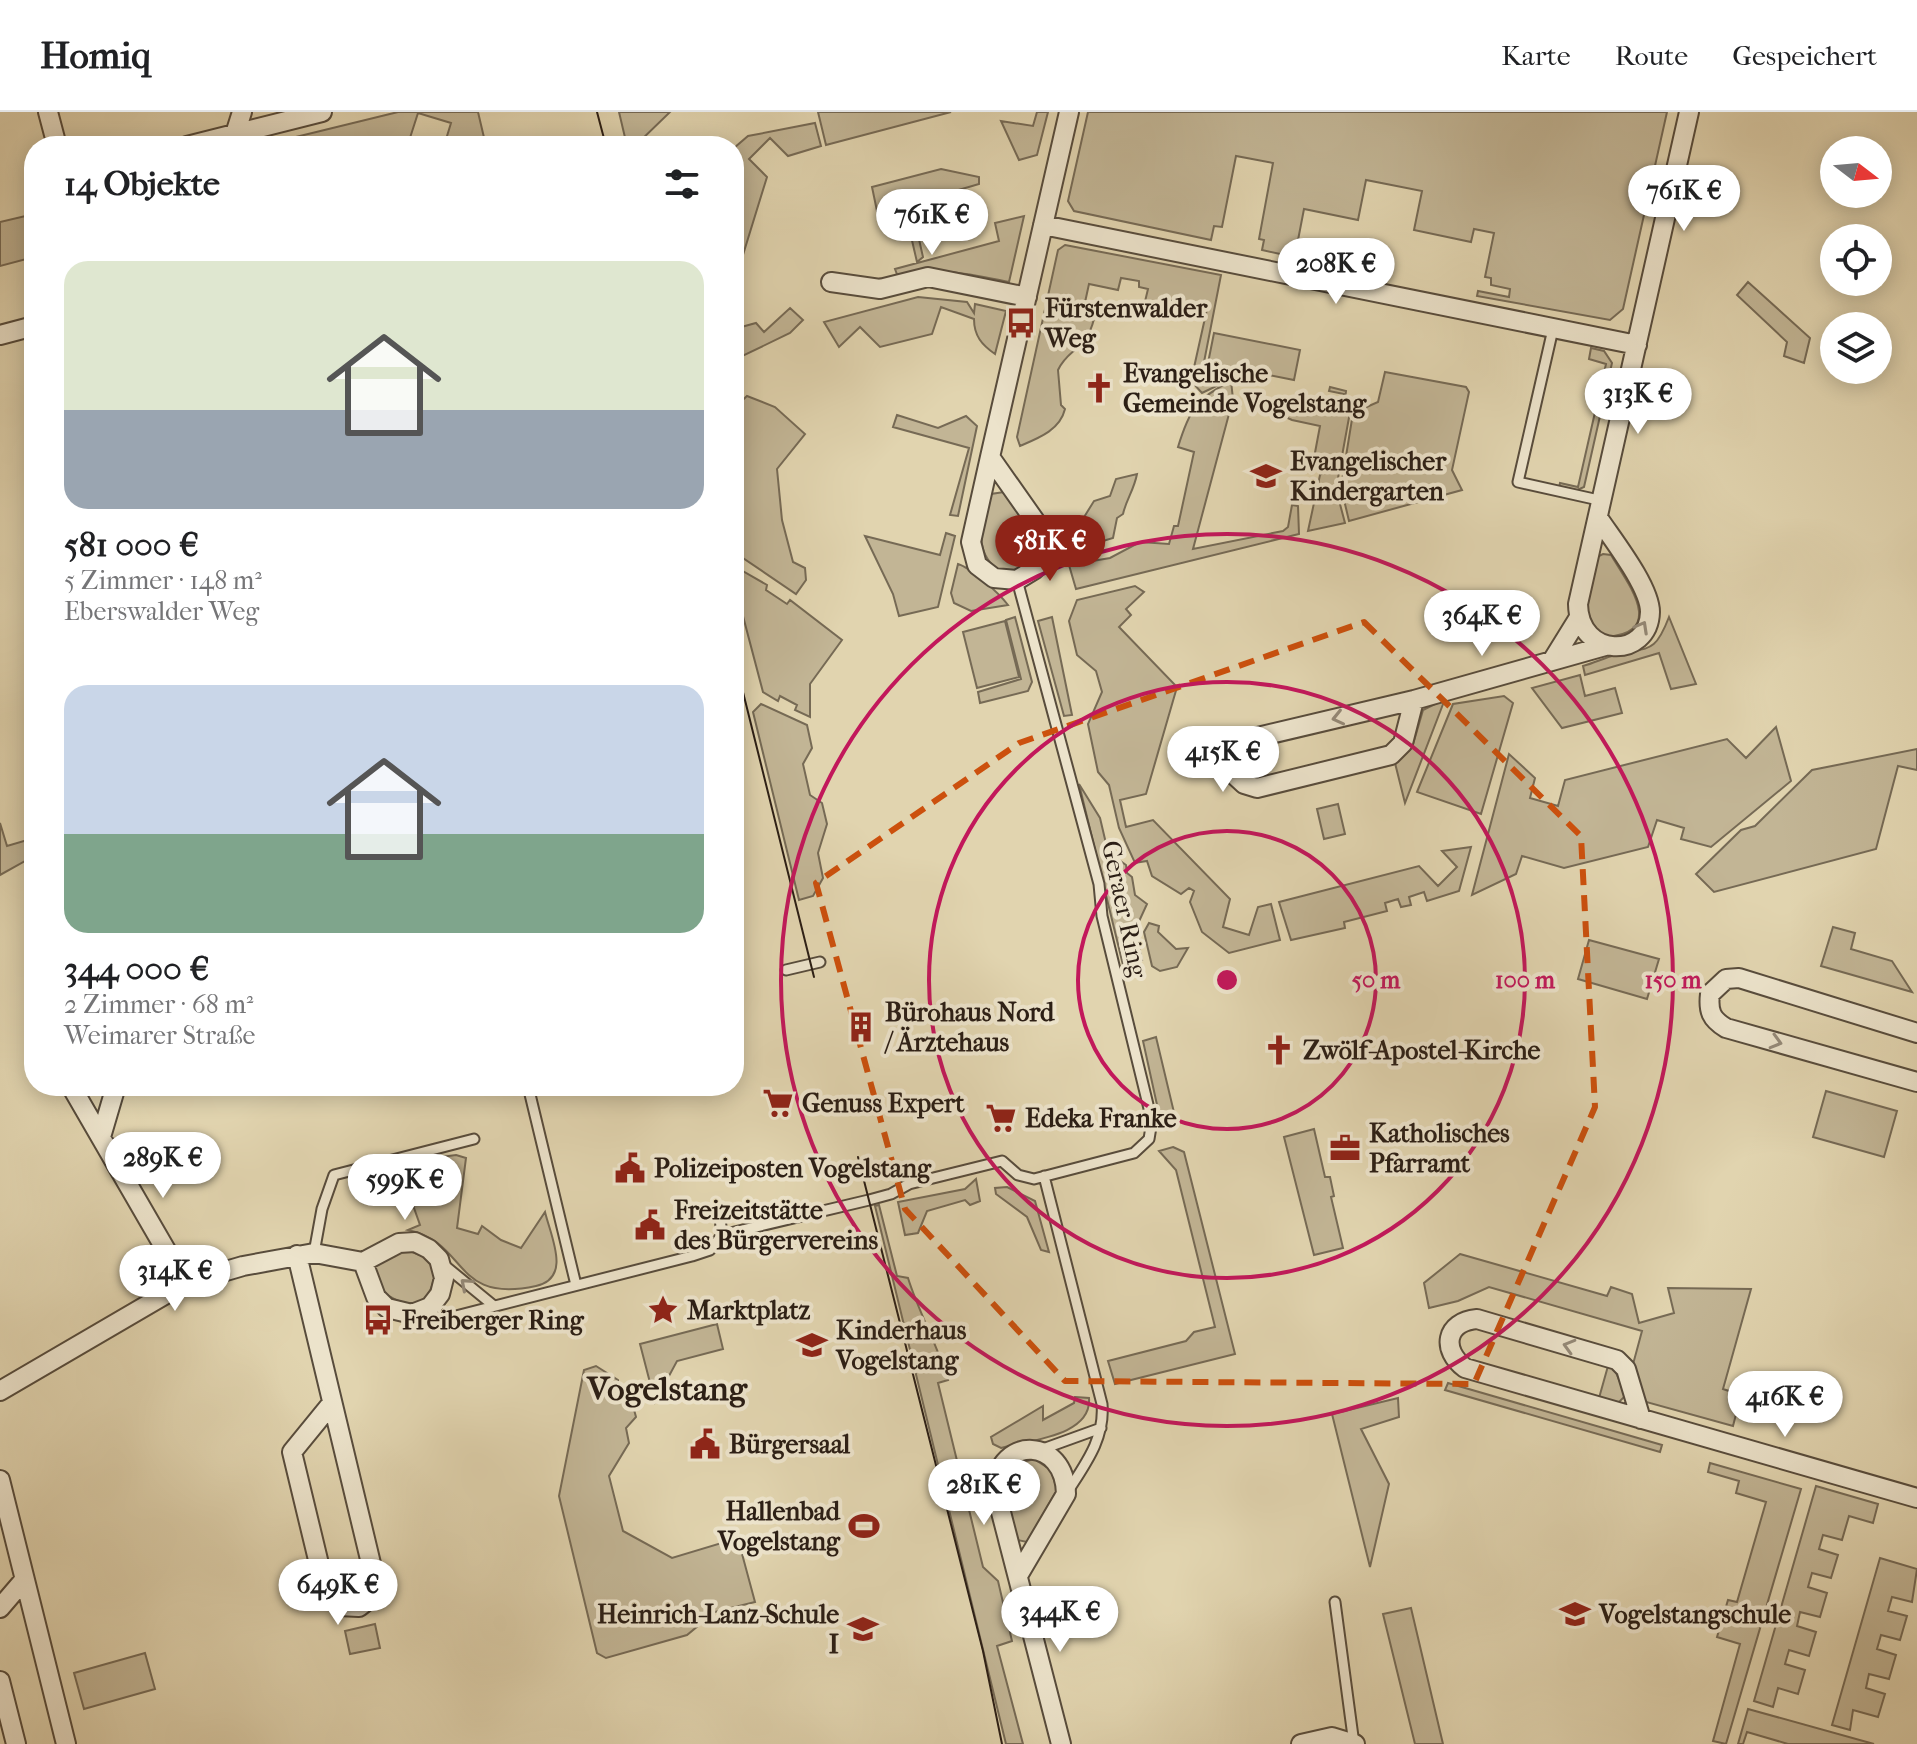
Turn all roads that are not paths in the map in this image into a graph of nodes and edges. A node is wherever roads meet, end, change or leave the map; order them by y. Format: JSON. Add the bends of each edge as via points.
{"nodes":[{"id":1,"x":48,"y":112,"type":"edge"},
{"id":2,"x":242,"y":112,"type":"edge"},
{"id":3,"x":322,"y":112,"type":"edge"},
{"id":4,"x":1069,"y":112,"type":"edge"},
{"id":5,"x":1689,"y":112,"type":"edge"},
{"id":6,"x":235,"y":134,"type":"junction"},
{"id":7,"x":54,"y":136,"type":"edge"},
{"id":8,"x":227,"y":136,"type":"edge"},
{"id":9,"x":1043,"y":225,"type":"junction"},
{"id":10,"x":831,"y":282,"type":"dead end"},
{"id":11,"x":1027,"y":297,"type":"junction"},
{"id":12,"x":24,"y":329,"type":"edge"},
{"id":13,"x":1553,"y":329,"type":"junction"},
{"id":14,"x":0,"y":335,"type":"edge"},
{"id":15,"x":1637,"y":345,"type":"junction"},
{"id":16,"x":990,"y":457,"type":"junction"},
{"id":17,"x":1601,"y":510,"type":"junction"},
{"id":18,"x":1017,"y":580,"type":"junction"},
{"id":19,"x":1578,"y":619,"type":"junction"},
{"id":20,"x":1605,"y":646,"type":"junction"},
{"id":21,"x":1552,"y":661,"type":"junction"},
{"id":22,"x":1414,"y":700,"type":"junction"},
{"id":23,"x":820,"y":962,"type":"dead end"},
{"id":24,"x":786,"y":970,"type":"dead end"},
{"id":25,"x":1917,"y":1033,"type":"edge"},
{"id":26,"x":1917,"y":1082,"type":"edge"},
{"id":27,"x":77,"y":1096,"type":"edge"},
{"id":28,"x":113,"y":1096,"type":"edge"},
{"id":29,"x":530,"y":1096,"type":"edge"},
{"id":30,"x":101,"y":1137,"type":"junction"},
{"id":31,"x":474,"y":1139,"type":"dead end"},
{"id":32,"x":1044,"y":1176,"type":"junction"},
{"id":33,"x":720,"y":1218,"type":"dead end"},
{"id":34,"x":722,"y":1235,"type":"junction"},
{"id":35,"x":306,"y":1254,"type":"junction"},
{"id":36,"x":439,"y":1259,"type":"junction"},
{"id":37,"x":363,"y":1262,"type":"junction"},
{"id":38,"x":185,"y":1283,"type":"junction"},
{"id":39,"x":576,"y":1285,"type":"junction"},
{"id":40,"x":494,"y":1306,"type":"junction"},
{"id":41,"x":412,"y":1314,"type":"junction"},
{"id":42,"x":0,"y":1391,"type":"edge"},
{"id":43,"x":332,"y":1403,"type":"junction"},
{"id":44,"x":1641,"y":1419,"type":"junction"},
{"id":45,"x":1101,"y":1428,"type":"junction"},
{"id":46,"x":1038,"y":1450,"type":"junction"},
{"id":47,"x":0,"y":1480,"type":"edge"},
{"id":48,"x":1066,"y":1494,"type":"junction"},
{"id":49,"x":1917,"y":1498,"type":"edge"},
{"id":50,"x":1019,"y":1574,"type":"junction"},
{"id":51,"x":24,"y":1580,"type":"junction"},
{"id":52,"x":1335,"y":1602,"type":"dead end"},
{"id":53,"x":0,"y":1608,"type":"edge"},
{"id":54,"x":0,"y":1681,"type":"edge"},
{"id":55,"x":16,"y":1744,"type":"edge"},
{"id":56,"x":66,"y":1744,"type":"edge"},
{"id":57,"x":1061,"y":1744,"type":"edge"},
{"id":58,"x":1301,"y":1744,"type":"edge"},
{"id":59,"x":1354,"y":1744,"type":"edge"}],
"edges":[{"from":1,"to":7,"type":"street"},
{"from":2,"to":6,"type":"street"},
{"from":3,"to":6,"type":"street"},
{"from":4,"to":9,"type":"street"},
{"from":5,"to":15,"type":"street"},
{"from":6,"to":8,"type":"street"},
{"from":9,"to":11,"type":"street"},
{"from":9,"to":13,"type":"street"},
{"from":10,"to":11,"type":"street","via":[[880,289],[928,277]]},
{"from":11,"to":16,"type":"street"},
{"from":12,"to":14,"type":"street"},
{"from":13,"to":15,"type":"street"},
{"from":13,"to":17,"type":"lane","via":[[1518,482]]},
{"from":15,"to":17,"type":"street"},
{"from":16,"to":18,"type":"street","via":[[1040,528],[1044,550],[1035,569]]},
{"from":16,"to":18,"type":"street","via":[[971,542],[977,565],[994,578]]},
{"from":17,"to":19,"type":"street"},
{"from":20,"to":17,"type":"street","one_way":true,"via":[[1634,641],[1646,628],[1650,612]]},
{"from":18,"to":32,"type":"lane","name":"Geraer Ring","via":[[1085,828],[1152,1121],[1149,1139],[1134,1153]]},
{"from":19,"to":20,"type":"street","via":[[1591,640]]},
{"from":19,"to":21,"type":"street"},
{"from":20,"to":21,"type":"street"},
{"from":21,"to":22,"type":"street"},
{"from":22,"to":22,"type":"street","one_way":true,"via":[[1245,740],[1233,752],[1231,772],[1257,788],[1391,755],[1403,743]]},
{"from":23,"to":24,"type":"lane"},
{"from":25,"to":26,"type":"street","one_way":true,"via":[[1739,978],[1726,979],[1710,994],[1709,1010],[1726,1028]]},
{"from":27,"to":30,"type":"street"},
{"from":28,"to":30,"type":"street"},
{"from":29,"to":39,"type":"lane"},
{"from":30,"to":38,"type":"street"},
{"from":31,"to":35,"type":"lane","via":[[334,1175]]},
{"from":32,"to":34,"type":"lane","name":"Geraer Ring","via":[[1018,1175],[1002,1161]]},
{"from":32,"to":45,"type":"lane","via":[[1099,1388]]},
{"from":33,"to":34,"type":"lane"},
{"from":34,"to":39,"type":"lane","via":[[710,1250]]},
{"from":35,"to":37,"type":"street"},
{"from":35,"to":38,"type":"street"},
{"from":35,"to":43,"type":"street"},
{"from":36,"to":37,"type":"street","via":[[415,1242],[399,1243]]},
{"from":40,"to":36,"type":"lane","one_way":true},
{"from":36,"to":41,"type":"street","via":[[444,1278],[440,1294],[430,1307]]},
{"from":37,"to":41,"type":"street","via":[[376,1297],[387,1308]]},
{"from":38,"to":42,"type":"street"},
{"from":39,"to":40,"type":"lane"},
{"from":40,"to":41,"type":"lane","via":[[444,1319]]},
{"from":43,"to":43,"type":"street","via":[[292,1452],[326,1593],[339,1606],[359,1607],[373,1596],[374,1576]]},
{"from":44,"to":44,"type":"street","one_way":true,"via":[[1626,1369],[1617,1360],[1477,1319],[1466,1320],[1450,1334],[1453,1359],[1465,1368]]},
{"from":44,"to":49,"type":"street"},
{"from":45,"to":46,"type":"lane"},
{"from":45,"to":48,"type":"lane","via":[[1094,1451]]},
{"from":46,"to":48,"type":"street","via":[[1061,1468]]},
{"from":46,"to":50,"type":"street","via":[[1012,1455],[996,1475],[995,1489]]},
{"from":47,"to":51,"type":"street"},
{"from":48,"to":50,"type":"street"},
{"from":50,"to":57,"type":"street"},
{"from":51,"to":53,"type":"street"},
{"from":51,"to":56,"type":"street"},
{"from":52,"to":59,"type":"lane"},
{"from":54,"to":55,"type":"street"},
{"from":58,"to":59,"type":"street","via":[[1332,1737]]}]}
